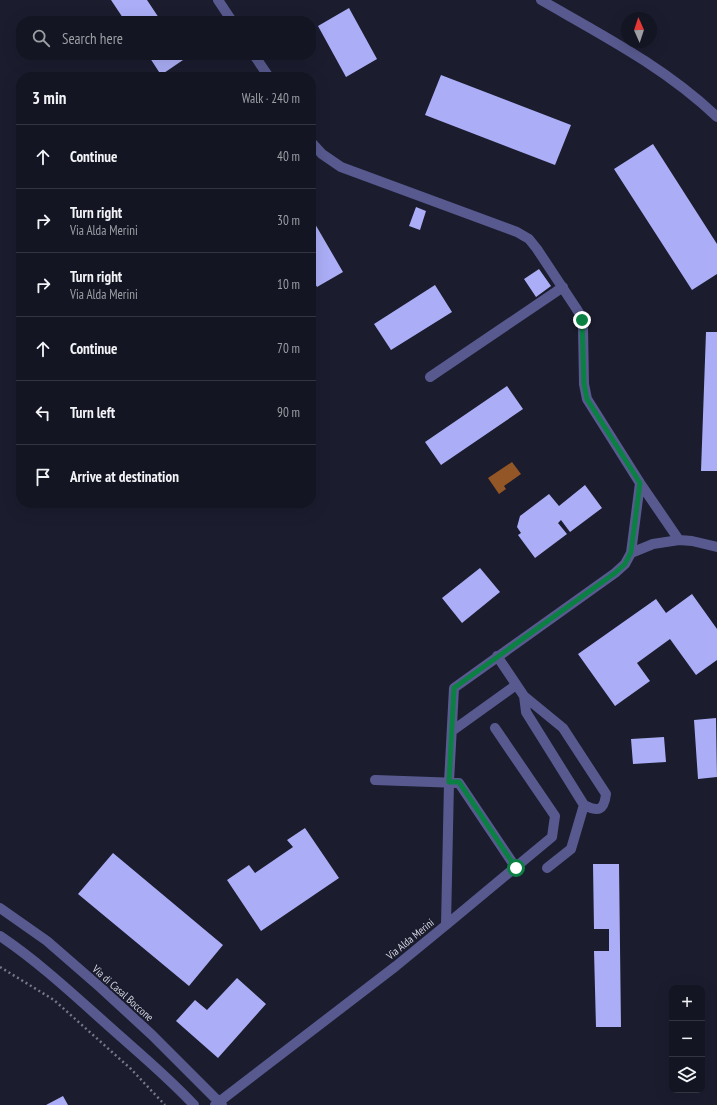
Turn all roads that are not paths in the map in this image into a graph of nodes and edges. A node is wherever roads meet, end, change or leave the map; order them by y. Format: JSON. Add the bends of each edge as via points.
{"nodes":[{"id":1,"x":218,"y":0,"type":"edge"},
{"id":2,"x":541,"y":0,"type":"edge"},
{"id":3,"x":229,"y":16,"type":"edge"},
{"id":4,"x":257,"y":60,"type":"edge"},
{"id":5,"x":266,"y":72,"type":"edge"},
{"id":6,"x":717,"y":117,"type":"edge"},
{"id":7,"x":316,"y":147,"type":"edge"},
{"id":8,"x":563,"y":287,"type":"junction"},
{"id":9,"x":430,"y":377,"type":"dead end"},
{"id":10,"x":640,"y":483,"type":"junction"},
{"id":11,"x":679,"y":540,"type":"junction"},
{"id":12,"x":717,"y":547,"type":"edge"},
{"id":13,"x":631,"y":552,"type":"junction"},
{"id":14,"x":497,"y":656,"type":"junction"},
{"id":15,"x":516,"y":685,"type":"junction"},
{"id":16,"x":524,"y":696,"type":"junction"},
{"id":17,"x":495,"y":728,"type":"dead end"},
{"id":18,"x":452,"y":731,"type":"junction"},
{"id":19,"x":375,"y":780,"type":"dead end"},
{"id":20,"x":449,"y":782,"type":"junction"},
{"id":21,"x":584,"y":805,"type":"junction"},
{"id":22,"x":516,"y":868,"type":"junction"},
{"id":23,"x":547,"y":868,"type":"dead end"},
{"id":24,"x":0,"y":908,"type":"edge"},
{"id":25,"x":446,"y":925,"type":"junction"},
{"id":26,"x":0,"y":936,"type":"edge"},
{"id":27,"x":219,"y":1104,"type":"edge"},
{"id":28,"x":194,"y":1105,"type":"edge"}],
"edges":[{"from":1,"to":3,"type":"street"},
{"from":2,"to":6,"type":"street","via":[[662,72]]},
{"from":4,"to":5,"type":"street"},
{"from":7,"to":8,"type":"street","via":[[341,167],[525,236]]},
{"from":8,"to":9,"type":"street"},
{"from":8,"to":10,"type":"street","via":[[582,320],[584,384],[587,399]]},
{"from":10,"to":11,"type":"street"},
{"from":10,"to":13,"type":"street"},
{"from":11,"to":12,"type":"street"},
{"from":11,"to":13,"type":"street","via":[[653,544]]},
{"from":13,"to":14,"type":"street","via":[[625,564],[615,573]]},
{"from":14,"to":15,"type":"street"},
{"from":14,"to":18,"type":"street","name":"Via Alda Merini","via":[[454,688]]},
{"from":15,"to":16,"type":"street"},
{"from":15,"to":18,"type":"street"},
{"from":16,"to":21,"type":"street","via":[[526,712]]},
{"from":16,"to":21,"type":"street","via":[[563,728],[606,794],[605,803],[600,809],[594,810]]},
{"from":17,"to":22,"type":"street","via":[[555,816],[552,838]]},
{"from":18,"to":20,"type":"street","name":"Via Alda Merini"},
{"from":19,"to":20,"type":"street"},
{"from":20,"to":22,"type":"street","via":[[459,782]]},
{"from":20,"to":25,"type":"street","name":"Via Alda Merini"},
{"from":21,"to":23,"type":"street","via":[[571,850]]},
{"from":22,"to":25,"type":"street"},
{"from":24,"to":27,"type":"street","name":"Via di Casal Boccone","via":[[47,941],[101,988],[152,1035]]},
{"from":25,"to":27,"type":"street","name":"Via Alda Merini"},
{"from":26,"to":28,"type":"street","via":[[64,986]]}]}
